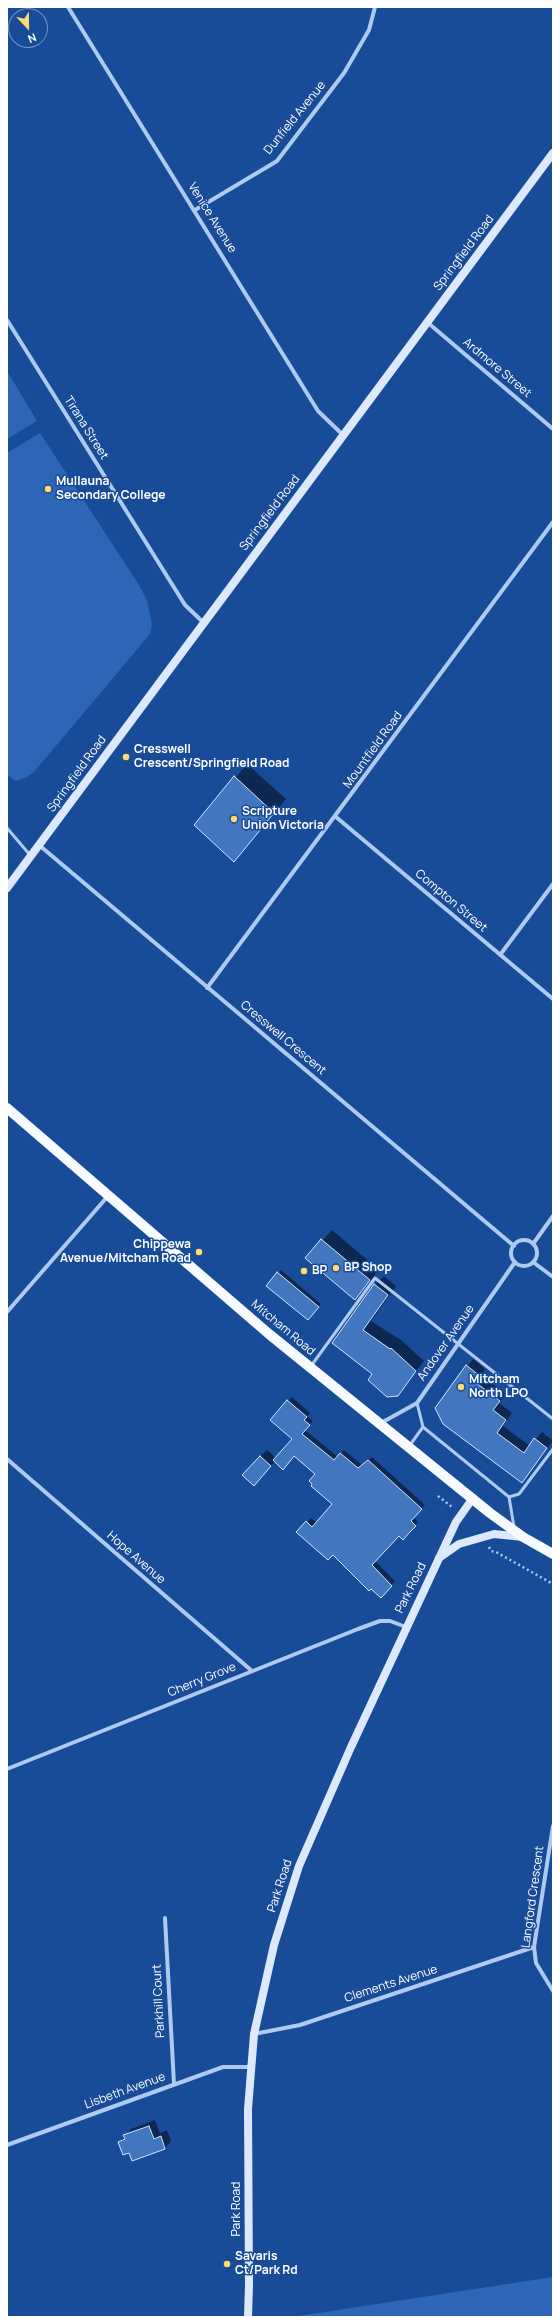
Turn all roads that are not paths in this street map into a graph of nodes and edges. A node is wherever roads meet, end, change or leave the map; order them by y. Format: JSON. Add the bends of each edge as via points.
{"nodes":[{"id":1,"x":68,"y":7,"type":"edge"},
{"id":2,"x":375,"y":7,"type":"edge"},
{"id":3,"x":553,"y":153,"type":"edge"},
{"id":4,"x":195,"y":210,"type":"junction"},
{"id":5,"x":7,"y":320,"type":"edge"},
{"id":6,"x":427,"y":322,"type":"junction"},
{"id":7,"x":553,"y":429,"type":"edge"},
{"id":8,"x":343,"y":435,"type":"junction"},
{"id":9,"x":553,"y":522,"type":"edge"},
{"id":10,"x":204,"y":623,"type":"junction"},
{"id":11,"x":336,"y":817,"type":"junction"},
{"id":12,"x":7,"y":828,"type":"edge"},
{"id":13,"x":40,"y":845,"type":"junction"},
{"id":14,"x":31,"y":856,"type":"junction"},
{"id":15,"x":553,"y":884,"type":"edge"},
{"id":16,"x":7,"y":888,"type":"edge"},
{"id":17,"x":500,"y":955,"type":"junction"},
{"id":18,"x":207,"y":988,"type":"junction"},
{"id":19,"x":553,"y":999,"type":"edge"},
{"id":20,"x":7,"y":1108,"type":"edge"},
{"id":21,"x":109,"y":1196,"type":"junction"},
{"id":22,"x":553,"y":1216,"type":"edge"},
{"id":23,"x":533,"y":1244,"type":"junction"},
{"id":24,"x":514,"y":1246,"type":"junction"},
{"id":25,"x":515,"y":1262,"type":"junction"},
{"id":26,"x":533,"y":1262,"type":"junction"},
{"id":27,"x":553,"y":1277,"type":"edge"},
{"id":28,"x":7,"y":1312,"type":"edge"},
{"id":29,"x":458,"y":1342,"type":"junction"},
{"id":30,"x":310,"y":1367,"type":"junction"},
{"id":31,"x":417,"y":1402,"type":"junction"},
{"id":32,"x":553,"y":1419,"type":"edge"},
{"id":33,"x":382,"y":1423,"type":"junction"},
{"id":34,"x":423,"y":1427,"type":"junction"},
{"id":35,"x":410,"y":1446,"type":"junction"},
{"id":36,"x":553,"y":1449,"type":"edge"},
{"id":37,"x":7,"y":1459,"type":"edge"},
{"id":38,"x":509,"y":1497,"type":"junction"},
{"id":39,"x":474,"y":1498,"type":"junction"},
{"id":40,"x":514,"y":1530,"type":"junction"},
{"id":41,"x":523,"y":1537,"type":"junction"},
{"id":42,"x":553,"y":1554,"type":"edge"},
{"id":43,"x":439,"y":1559,"type":"junction"},
{"id":44,"x":406,"y":1627,"type":"junction"},
{"id":45,"x":252,"y":1671,"type":"junction"},
{"id":46,"x":7,"y":1769,"type":"edge"},
{"id":47,"x":553,"y":1826,"type":"edge"},
{"id":48,"x":165,"y":1918,"type":"dead end"},
{"id":49,"x":534,"y":1947,"type":"junction"},
{"id":50,"x":553,"y":1991,"type":"edge"},
{"id":51,"x":254,"y":2034,"type":"junction"},
{"id":52,"x":252,"y":2067,"type":"junction"},
{"id":53,"x":174,"y":2084,"type":"junction"},
{"id":54,"x":7,"y":2145,"type":"edge"},
{"id":55,"x":248,"y":2317,"type":"edge"}],
"edges":[{"from":1,"to":4,"type":"street","name":"Venice Avenue"},
{"from":2,"to":4,"type":"street","name":"Dunfield Avenue","via":[[369,30],[344,73],[277,161]]},
{"from":3,"to":6,"type":"street","name":"Springfield Road"},
{"from":4,"to":8,"type":"street","name":"Venice Avenue","via":[[318,411]]},
{"from":5,"to":10,"type":"street","name":"Tirana Street","via":[[184,605]]},
{"from":6,"to":7,"type":"street","name":"Ardmore Street"},
{"from":6,"to":8,"type":"street","name":"Springfield Road"},
{"from":8,"to":10,"type":"street","name":"Springfield Road"},
{"from":9,"to":11,"type":"street","name":"Mountfield Road"},
{"from":10,"to":13,"type":"street","name":"Springfield Road"},
{"from":11,"to":17,"type":"street","name":"Compton Street"},
{"from":11,"to":18,"type":"street","name":"Mountfield Road"},
{"from":12,"to":14,"type":"lane"},
{"from":13,"to":14,"type":"street","name":"Springfield Road"},
{"from":13,"to":18,"type":"street","name":"Cresswell Crescent"},
{"from":14,"to":16,"type":"street","name":"Springfield Road"},
{"from":15,"to":17,"type":"street"},
{"from":17,"to":19,"type":"street","name":"Compton Street"},
{"from":18,"to":24,"type":"street","name":"Cresswell Crescent"},
{"from":20,"to":21,"type":"main road","name":"Mitcham Road"},
{"from":21,"to":28,"type":"street"},
{"from":21,"to":30,"type":"main road","name":"Mitcham Road"},
{"from":22,"to":23,"type":"street"},
{"from":23,"to":24,"type":"street","via":[[525,1240]]},
{"from":23,"to":26,"type":"street","via":[[537,1255]]},
{"from":24,"to":25,"type":"street","via":[[512,1256]]},
{"from":25,"to":26,"type":"street","via":[[526,1266]]},
{"from":25,"to":29,"type":"street","name":"Andover Avenue"},
{"from":26,"to":27,"type":"street"},
{"from":29,"to":30,"type":"lane","via":[[375,1278]]},
{"from":29,"to":31,"type":"street","name":"Andover Avenue"},
{"from":29,"to":32,"type":"lane"},
{"from":30,"to":33,"type":"main road","name":"Mitcham Road"},
{"from":31,"to":33,"type":"street","name":"Andover Avenue"},
{"from":31,"to":34,"type":"lane"},
{"from":33,"to":35,"type":"main road","name":"Mitcham Road"},
{"from":34,"to":35,"type":"lane"},
{"from":34,"to":38,"type":"lane"},
{"from":35,"to":39,"type":"main road","name":"Mitcham Road"},
{"from":36,"to":38,"type":"lane","via":[[520,1494]]},
{"from":37,"to":45,"type":"street","name":"Hope Avenue"},
{"from":38,"to":40,"type":"lane"},
{"from":39,"to":40,"type":"main road","name":"Mitcham Road"},
{"from":39,"to":43,"type":"street","name":"Park Road","via":[[460,1514]]},
{"from":40,"to":41,"type":"main road","name":"Mitcham Road"},
{"from":41,"to":42,"type":"main road","name":"Mitcham Road"},
{"from":41,"to":43,"type":"street","via":[[494,1534],[459,1544]]},
{"from":43,"to":44,"type":"street","name":"Park Road"},
{"from":44,"to":45,"type":"street","name":"Cherry Grove","via":[[390,1621],[380,1621]]},
{"from":44,"to":51,"type":"street","name":"Park Road","via":[[299,1866],[274,1945]]},
{"from":45,"to":46,"type":"street","name":"Cherry Grove"},
{"from":47,"to":49,"type":"street","name":"Langford Crescent"},
{"from":48,"to":53,"type":"street","name":"Parkhill Court"},
{"from":49,"to":50,"type":"street","name":"Langford Crescent","via":[[536,1963]]},
{"from":49,"to":51,"type":"street","name":"Clements Avenue","via":[[300,2024]]},
{"from":51,"to":52,"type":"street","name":"Park Road"},
{"from":52,"to":53,"type":"street","name":"Lisbeth Avenue","via":[[223,2067]]},
{"from":52,"to":55,"type":"street","name":"Park Road","via":[[248,2109]]},
{"from":53,"to":54,"type":"street","name":"Lisbeth Avenue"}]}
